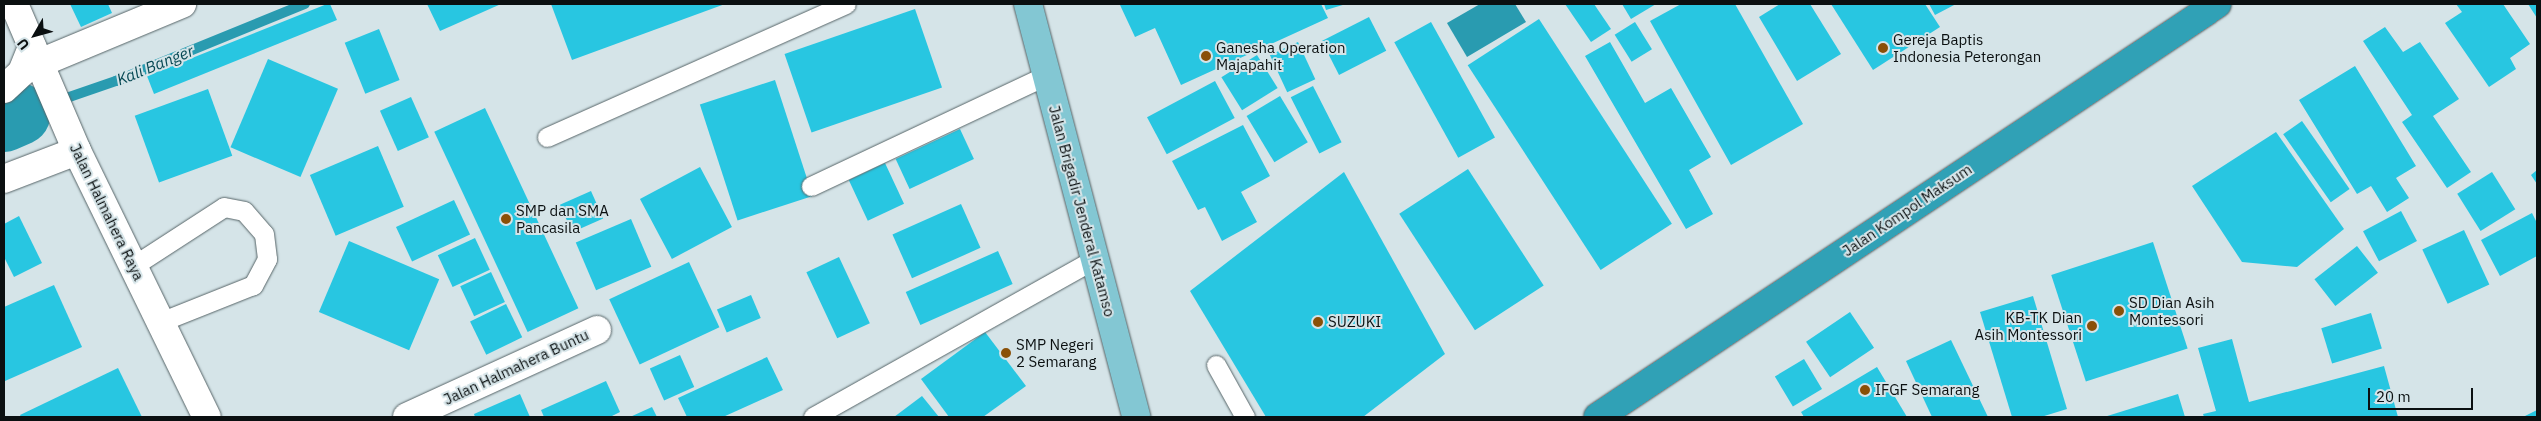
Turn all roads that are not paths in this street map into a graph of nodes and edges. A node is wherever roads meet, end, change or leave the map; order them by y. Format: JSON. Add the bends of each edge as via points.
{"nodes":[{"id":1,"x":14,"y":4,"type":"edge"},
{"id":2,"x":182,"y":4,"type":"edge"},
{"id":3,"x":846,"y":4,"type":"edge"},
{"id":4,"x":1028,"y":4,"type":"edge"},
{"id":5,"x":2217,"y":4,"type":"edge"},
{"id":6,"x":40,"y":63,"type":"junction"},
{"id":7,"x":1047,"y":75,"type":"junction"},
{"id":8,"x":4,"y":89,"type":"edge"},
{"id":9,"x":547,"y":136,"type":"dead end"},
{"id":10,"x":77,"y":151,"type":"junction"},
{"id":11,"x":4,"y":179,"type":"edge"},
{"id":12,"x":810,"y":186,"type":"dead end"},
{"id":13,"x":1094,"y":259,"type":"junction"},
{"id":14,"x":133,"y":266,"type":"junction"},
{"id":15,"x":160,"y":322,"type":"junction"},
{"id":16,"x":597,"y":330,"type":"dead end"},
{"id":17,"x":1216,"y":365,"type":"dead end"},
{"id":18,"x":207,"y":417,"type":"edge"},
{"id":19,"x":407,"y":417,"type":"edge"},
{"id":20,"x":813,"y":417,"type":"edge"},
{"id":21,"x":1136,"y":417,"type":"edge"},
{"id":22,"x":1245,"y":417,"type":"edge"},
{"id":23,"x":1598,"y":417,"type":"edge"}],
"edges":[{"from":1,"to":6,"type":"street","name":"Jalan Halmahera Raya"},
{"from":2,"to":6,"type":"street"},
{"from":3,"to":9,"type":"lane"},
{"from":4,"to":7,"type":"main road","name":"Jalan Brigadir Jenderal Katamso"},
{"from":5,"to":23,"type":"highway","name":"Jalan Kompol Maksum"},
{"from":6,"to":8,"type":"street","via":[[22,72]]},
{"from":6,"to":10,"type":"street","name":"Jalan Halmahera Raya"},
{"from":7,"to":12,"type":"lane"},
{"from":7,"to":13,"type":"main road","name":"Jalan Brigadir Jenderal Katamso"},
{"from":10,"to":11,"type":"street"},
{"from":10,"to":14,"type":"street","name":"Jalan Halmahera Raya"},
{"from":13,"to":20,"type":"lane"},
{"from":13,"to":21,"type":"main road","name":"Jalan Brigadir Jenderal Katamso"},
{"from":14,"to":15,"type":"street","name":"Jalan Halmahera Raya"},
{"from":14,"to":15,"type":"lane","via":[[224,207],[244,211],[264,234],[267,259],[253,285]]},
{"from":15,"to":18,"type":"street","name":"Jalan Halmahera Raya"},
{"from":16,"to":19,"type":"street","name":"Jalan Halmahera Buntu"},
{"from":17,"to":22,"type":"lane"}]}
